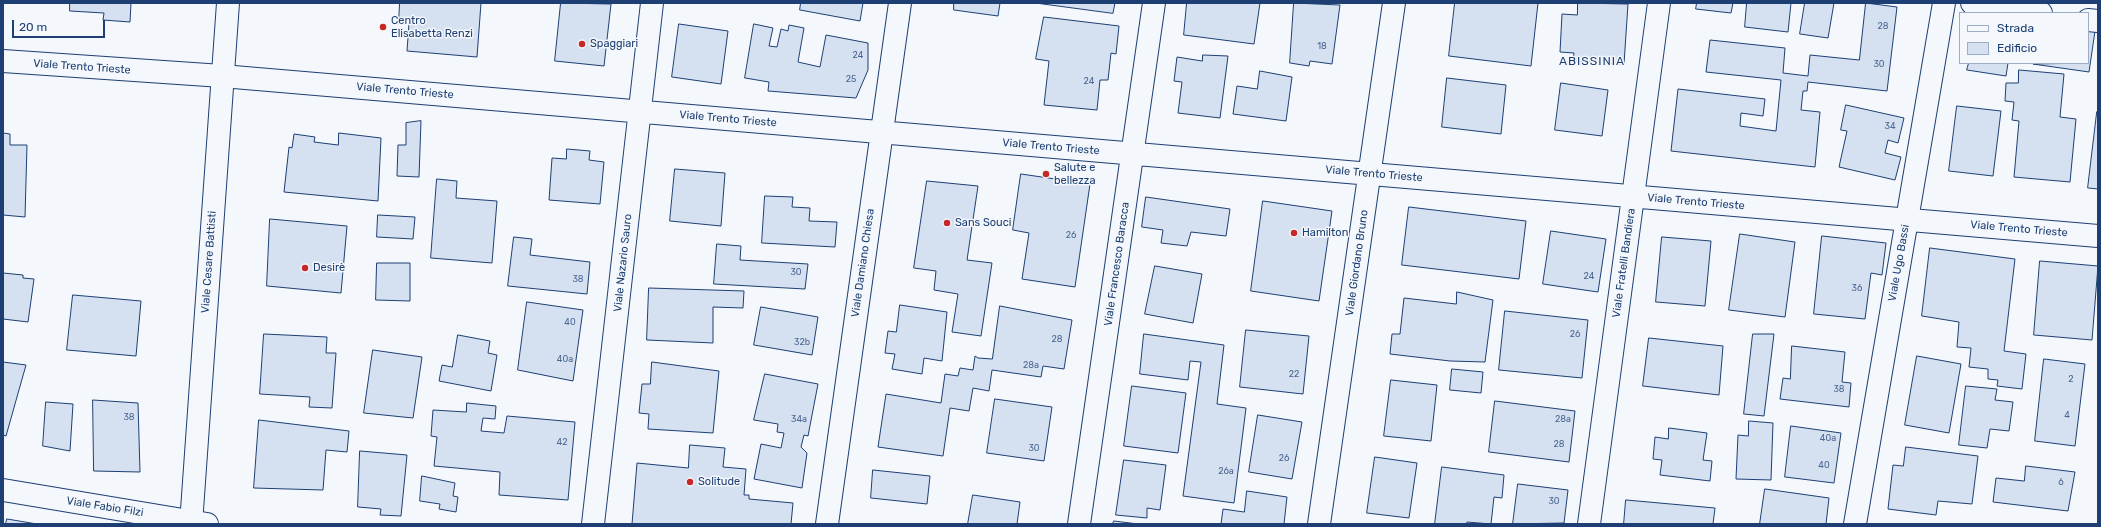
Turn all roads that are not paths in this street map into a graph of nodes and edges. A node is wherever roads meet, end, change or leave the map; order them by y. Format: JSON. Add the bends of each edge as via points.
{"nodes":[{"id":1,"x":228,"y":3,"type":"edge"},
{"id":2,"x":652,"y":3,"type":"edge"},
{"id":3,"x":900,"y":3,"type":"edge"},
{"id":4,"x":1154,"y":3,"type":"edge"},
{"id":5,"x":1394,"y":3,"type":"edge"},
{"id":6,"x":1659,"y":3,"type":"edge"},
{"id":7,"x":1944,"y":3,"type":"edge"},
{"id":8,"x":1972,"y":3,"type":"edge"},
{"id":9,"x":2034,"y":12,"type":"edge"},
{"id":10,"x":3,"y":61,"type":"edge"},
{"id":11,"x":222,"y":76,"type":"junction"},
{"id":12,"x":640,"y":111,"type":"junction"},
{"id":13,"x":882,"y":132,"type":"junction"},
{"id":14,"x":1133,"y":154,"type":"junction"},
{"id":15,"x":1370,"y":174,"type":"junction"},
{"id":16,"x":1633,"y":196,"type":"junction"},
{"id":17,"x":1907,"y":220,"type":"junction"},
{"id":18,"x":2098,"y":236,"type":"edge"},
{"id":19,"x":3,"y":490,"type":"edge"},
{"id":20,"x":194,"y":523,"type":"edge"},
{"id":21,"x":593,"y":524,"type":"edge"},
{"id":22,"x":827,"y":524,"type":"edge"},
{"id":23,"x":1079,"y":524,"type":"edge"},
{"id":24,"x":1319,"y":524,"type":"edge"},
{"id":25,"x":1589,"y":524,"type":"edge"},
{"id":26,"x":1855,"y":524,"type":"edge"}],
"edges":[{"from":1,"to":11,"type":"street","name":"Viale Cesare Battisti"},
{"from":2,"to":12,"type":"street","name":"Viale Nazario Sauro"},
{"from":3,"to":13,"type":"street","name":"Viale Damiano Chiesa"},
{"from":4,"to":14,"type":"street","name":"Viale Francesco Baracca"},
{"from":5,"to":15,"type":"street","name":"Viale Giordano Bruno"},
{"from":6,"to":16,"type":"street","name":"Viale Fratelli Bandiera"},
{"from":7,"to":17,"type":"street","name":"Viale Ugo Bassi"},
{"from":8,"to":9,"type":"street"},
{"from":10,"to":11,"type":"street","name":"Viale Trento Trieste"},
{"from":11,"to":12,"type":"street","name":"Viale Trento Trieste"},
{"from":11,"to":20,"type":"street","name":"Viale Cesare Battisti"},
{"from":12,"to":13,"type":"street","name":"Viale Trento Trieste"},
{"from":12,"to":21,"type":"street","name":"Viale Nazario Sauro"},
{"from":13,"to":14,"type":"street","name":"Viale Trento Trieste"},
{"from":13,"to":22,"type":"street","name":"Viale Damiano Chiesa"},
{"from":14,"to":15,"type":"street","name":"Viale Trento Trieste"},
{"from":14,"to":23,"type":"street","name":"Viale Francesco Baracca"},
{"from":15,"to":16,"type":"street","name":"Viale Trento Trieste"},
{"from":15,"to":24,"type":"street","name":"Viale Giordano Bruno"},
{"from":16,"to":17,"type":"street","name":"Viale Trento Trieste"},
{"from":16,"to":25,"type":"street","name":"Viale Fratelli Bandiera"},
{"from":17,"to":18,"type":"street","name":"Viale Trento Trieste"},
{"from":17,"to":26,"type":"street","name":"Viale Ugo Bassi"},
{"from":19,"to":20,"type":"street","name":"Viale Fabio Filzi"}]}
